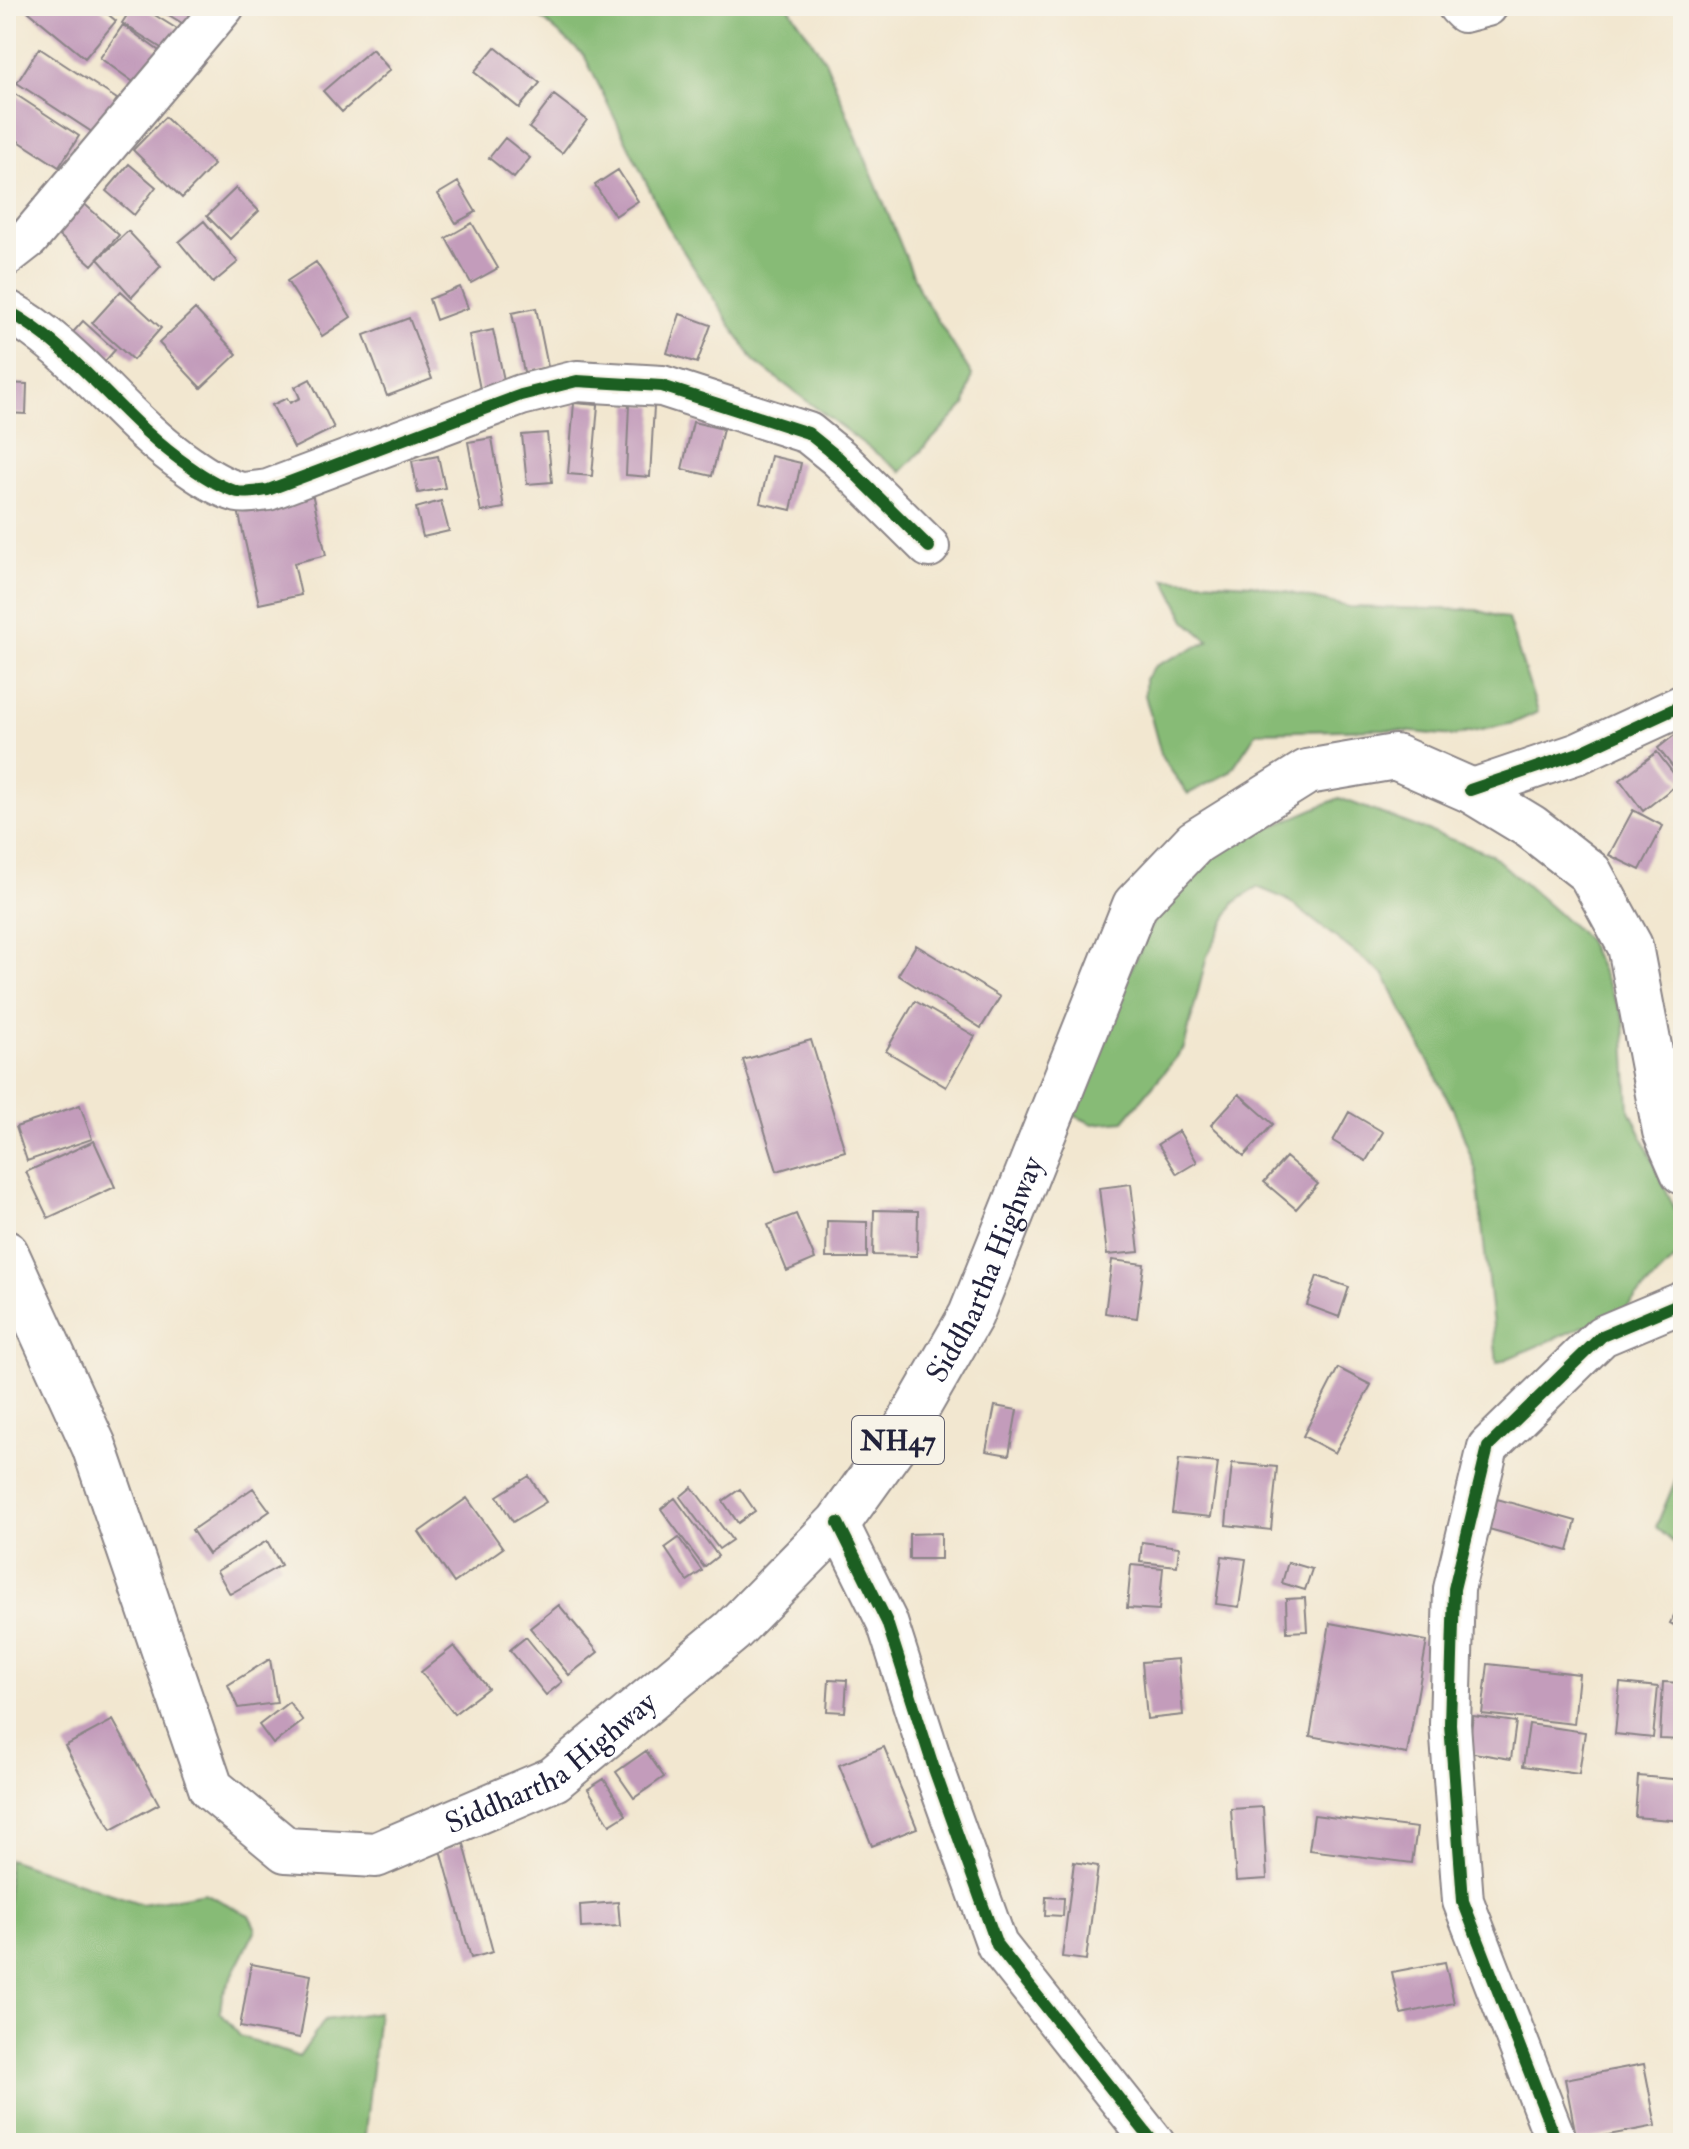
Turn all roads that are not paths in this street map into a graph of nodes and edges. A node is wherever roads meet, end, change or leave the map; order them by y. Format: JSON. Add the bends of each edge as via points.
{"nodes":[{"id":1,"x":224,"y":6,"type":"edge"},
{"id":2,"x":1458,"y":6,"type":"edge"},
{"id":3,"x":1487,"y":6,"type":"edge"},
{"id":4,"x":6,"y":256,"type":"edge"},
{"id":5,"x":6,"y":310,"type":"edge"},
{"id":6,"x":929,"y":547,"type":"dead end"},
{"id":7,"x":1683,"y":705,"type":"edge"},
{"id":8,"x":1470,"y":790,"type":"junction"},
{"id":9,"x":1683,"y":1172,"type":"edge"},
{"id":10,"x":6,"y":1253,"type":"edge"},
{"id":11,"x":1683,"y":1302,"type":"edge"},
{"id":12,"x":838,"y":1523,"type":"junction"},
{"id":13,"x":1154,"y":2143,"type":"edge"},
{"id":14,"x":1557,"y":2143,"type":"edge"}],
"edges":[{"from":1,"to":4,"type":"street","via":[[29,238]]},
{"from":2,"to":3,"type":"street","via":[[1464,12]]},
{"from":5,"to":6,"type":"street","via":[[61,349],[160,447],[205,478],[240,493],[268,490],[521,395],[577,381],[620,382],[662,386],[808,433]]},
{"from":7,"to":8,"type":"street","via":[[1579,753]]},
{"from":8,"to":9,"type":"highway","name":"Siddhartha Highway","number":"NH47","via":[[1531,827],[1590,873],[1630,946],[1665,1131]]},
{"from":8,"to":12,"type":"highway","name":"Siddhartha Highway","number":"NH47","via":[[1395,757],[1307,772],[1195,842],[1135,905],[971,1315],[905,1430]]},
{"from":10,"to":12,"type":"highway","name":"Siddhartha Highway","number":"NH47","via":[[94,1446],[211,1788],[286,1850],[376,1855],[554,1779],[732,1631]]},
{"from":11,"to":14,"type":"street","via":[[1602,1336],[1488,1447],[1454,1589],[1450,1724],[1463,1901]]},
{"from":12,"to":13,"type":"street","via":[[887,1622],[997,1945]]}]}
